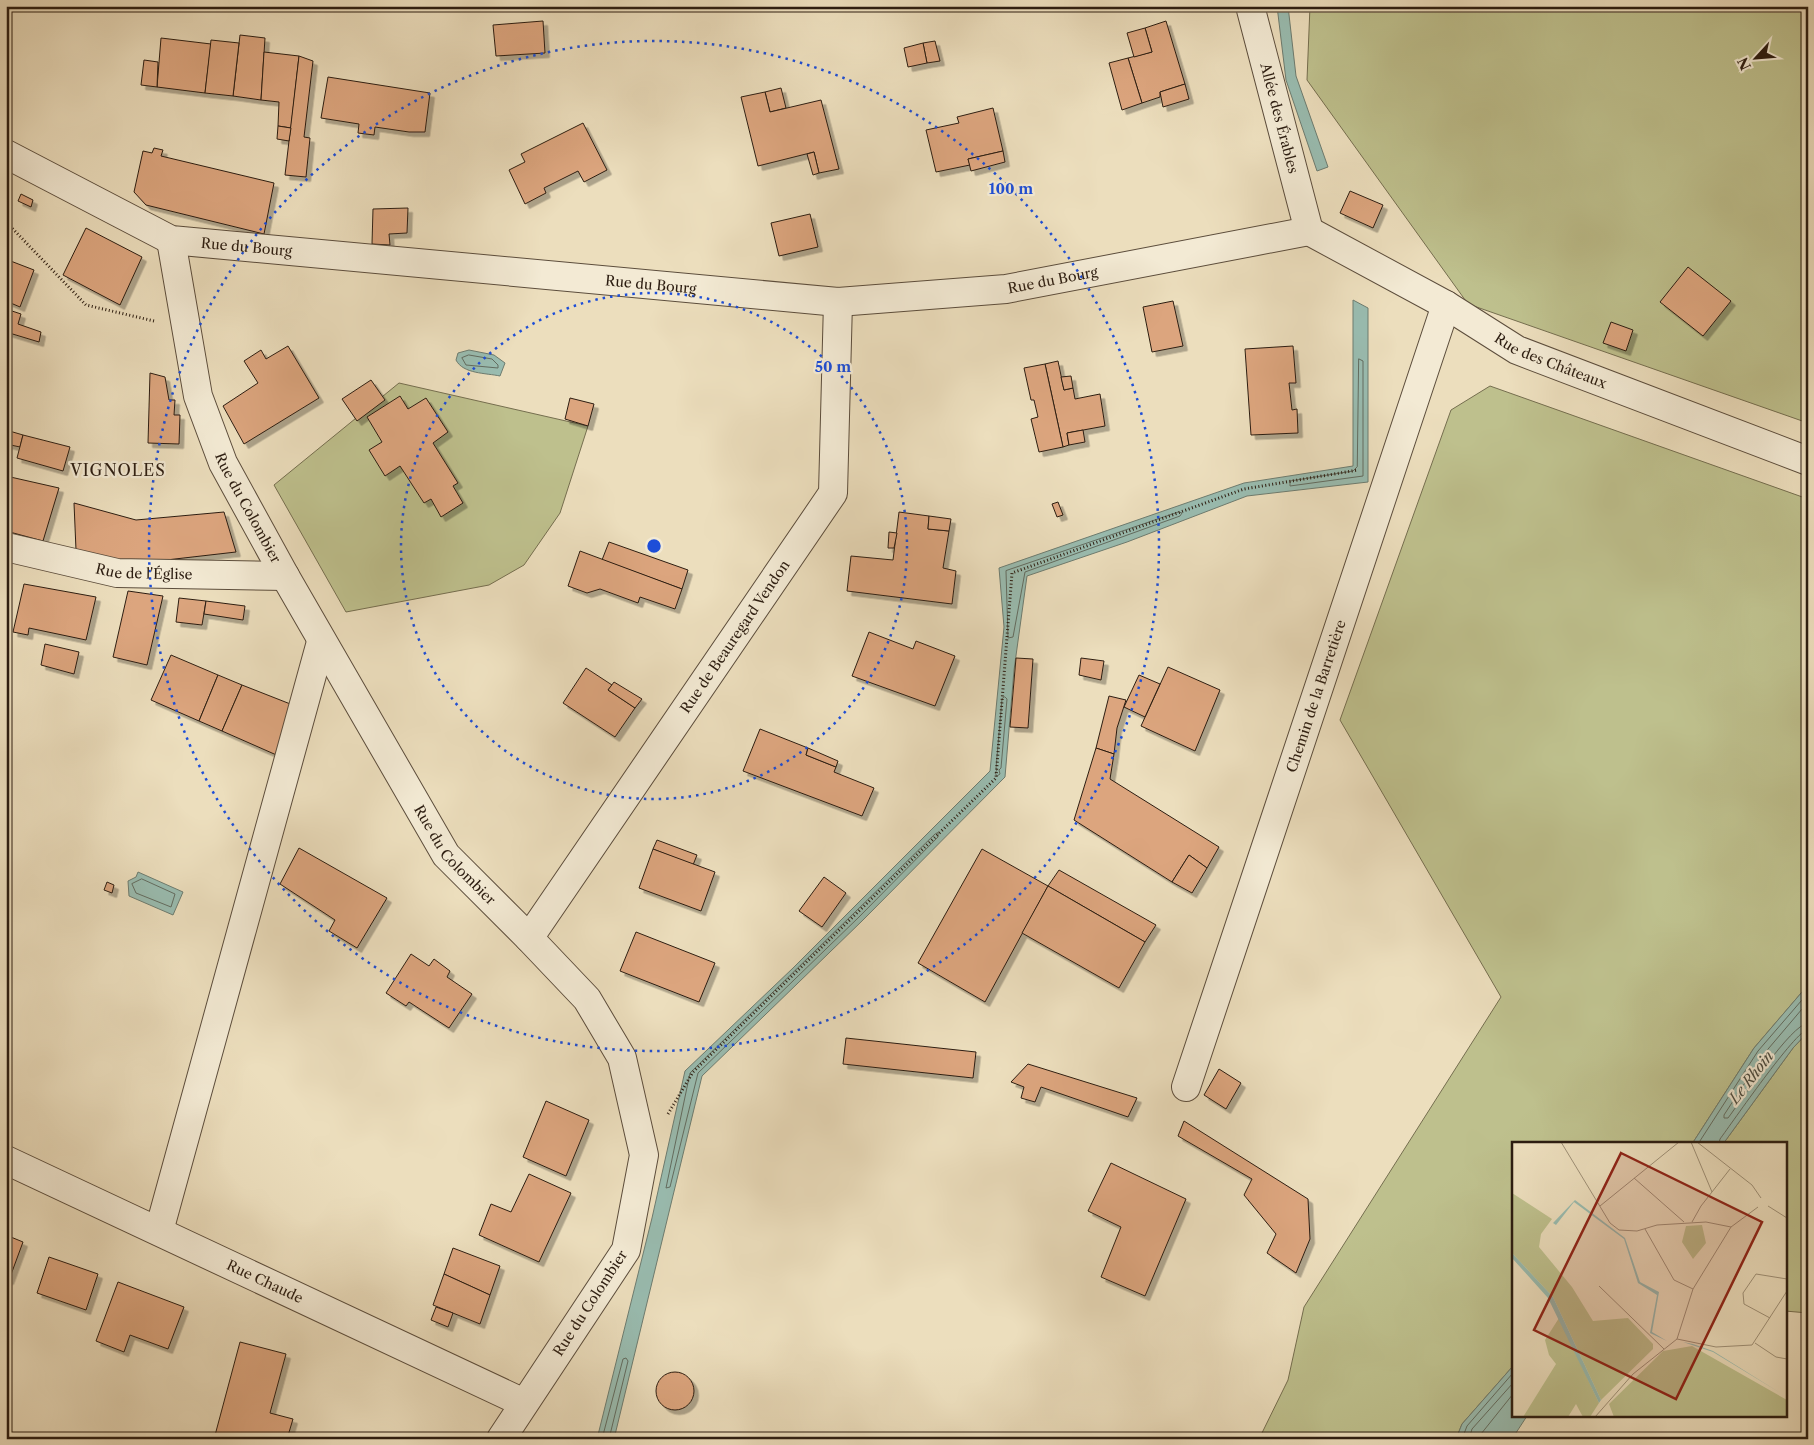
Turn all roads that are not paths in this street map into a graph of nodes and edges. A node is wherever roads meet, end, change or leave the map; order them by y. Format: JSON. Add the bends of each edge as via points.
{"nodes":[{"id":1,"x":1250,"y":6,"type":"edge"},
{"id":2,"x":6,"y":154,"type":"edge"},
{"id":3,"x":1310,"y":230,"type":"junction"},
{"id":4,"x":171,"y":240,"type":"junction"},
{"id":5,"x":838,"y":302,"type":"junction"},
{"id":6,"x":1446,"y":305,"type":"junction"},
{"id":7,"x":1808,"y":461,"type":"edge"},
{"id":8,"x":6,"y":547,"type":"edge"},
{"id":9,"x":285,"y":576,"type":"junction"},
{"id":10,"x":321,"y":642,"type":"junction"},
{"id":11,"x":529,"y":938,"type":"junction"},
{"id":12,"x":1186,"y":1087,"type":"dead end"},
{"id":13,"x":6,"y":1160,"type":"edge"},
{"id":14,"x":158,"y":1231,"type":"junction"},
{"id":15,"x":524,"y":1403,"type":"junction"},
{"id":16,"x":501,"y":1439,"type":"edge"}],
"edges":[{"from":1,"to":3,"type":"street","name":"Allée des Érables"},
{"from":2,"to":4,"type":"street","name":"Rue du Bourg"},
{"from":3,"to":5,"type":"street","name":"Rue du Bourg","via":[[1006,289]]},
{"from":3,"to":6,"type":"street","name":"Rue des Châteaux"},
{"from":4,"to":5,"type":"street","name":"Rue du Bourg"},
{"from":4,"to":9,"type":"street","name":"Rue du Colombier","via":[[198,396],[224,463]]},
{"from":5,"to":11,"type":"street","name":"Rue de Beauregard Vendon","via":[[833,493]]},
{"from":6,"to":7,"type":"street","name":"Rue des Châteaux","via":[[1517,350]]},
{"from":6,"to":12,"type":"street","name":"Chemin de la Barretière"},
{"from":8,"to":9,"type":"street","name":"Rue de l'Église","via":[[117,573]]},
{"from":9,"to":10,"type":"street","name":"Rue du Colombier"},
{"from":10,"to":11,"type":"street","name":"Rue du Colombier","via":[[446,855]]},
{"from":10,"to":14,"type":"street"},
{"from":11,"to":15,"type":"street","name":"Rue du Colombier","via":[[587,999],[622,1058],[644,1155],[626,1250]]},
{"from":13,"to":14,"type":"street","name":"Rue Chaude"},
{"from":14,"to":15,"type":"street","name":"Rue Chaude"},
{"from":15,"to":16,"type":"street","name":"Rue du Colombier"}]}
